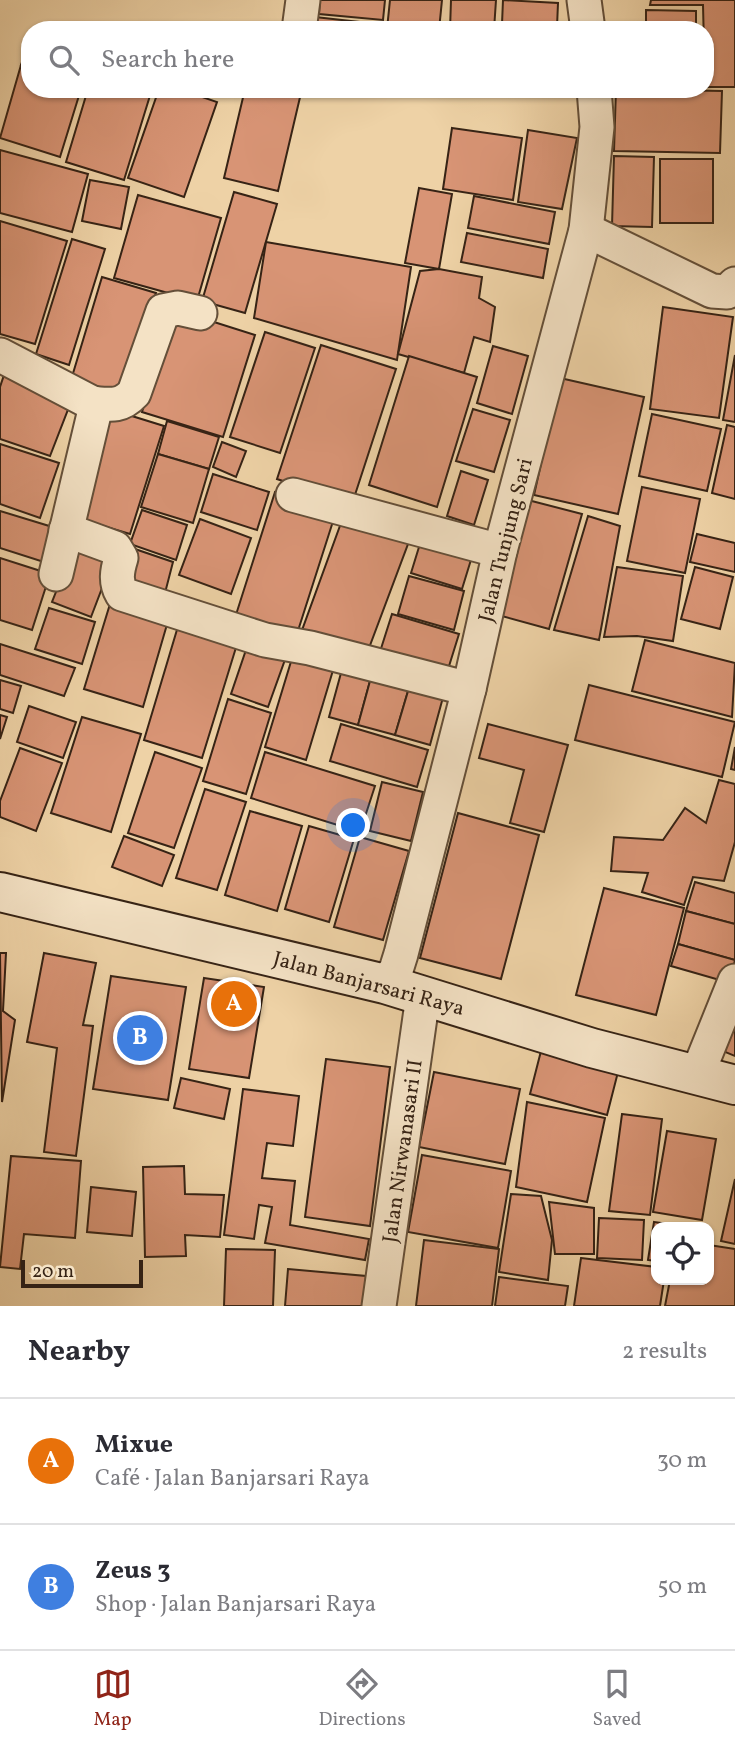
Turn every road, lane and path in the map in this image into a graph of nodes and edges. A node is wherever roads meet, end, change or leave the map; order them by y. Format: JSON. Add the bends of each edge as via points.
{"nodes":[{"id":1,"x":303,"y":0,"type":"edge"},
{"id":2,"x":584,"y":0,"type":"edge"},
{"id":3,"x":300,"y":21,"type":"edge"},
{"id":4,"x":586,"y":21,"type":"edge"},
{"id":5,"x":595,"y":98,"type":"edge"},
{"id":6,"x":586,"y":230,"type":"junction"},
{"id":7,"x":735,"y":284,"type":"edge"},
{"id":8,"x":200,"y":313,"type":"dead end"},
{"id":9,"x":0,"y":355,"type":"edge"},
{"id":10,"x":92,"y":403,"type":"junction"},
{"id":11,"x":293,"y":495,"type":"dead end"},
{"id":12,"x":66,"y":530,"type":"junction"},
{"id":13,"x":500,"y":551,"type":"junction"},
{"id":14,"x":56,"y":574,"type":"dead end"},
{"id":15,"x":469,"y":689,"type":"junction"},
{"id":16,"x":0,"y":892,"type":"edge"},
{"id":17,"x":735,"y":981,"type":"edge"},
{"id":18,"x":385,"y":984,"type":"junction"},
{"id":19,"x":423,"y":996,"type":"junction"},
{"id":20,"x":697,"y":1075,"type":"junction"},
{"id":21,"x":735,"y":1085,"type":"edge"},
{"id":22,"x":379,"y":1306,"type":"edge"}],
"edges":[{"from":1,"to":3,"type":"street"},
{"from":2,"to":4,"type":"street"},
{"from":5,"to":6,"type":"street","name":"Jalan Tunjung Sari","via":[[597,127]]},
{"from":6,"to":7,"type":"street","via":[[712,291],[727,292]]},
{"from":6,"to":13,"type":"street","name":"Jalan Tunjung Sari"},
{"from":8,"to":10,"type":"street","via":[[178,308],[163,311],[134,393],[125,403]]},
{"from":9,"to":10,"type":"street"},
{"from":10,"to":12,"type":"street","via":[[94,414]]},
{"from":11,"to":13,"type":"street"},
{"from":12,"to":14,"type":"street"},
{"from":12,"to":15,"type":"street","via":[[115,548],[121,558],[117,587],[122,594],[265,640]]},
{"from":13,"to":15,"type":"street","name":"Jalan Tunjung Sari"},
{"from":15,"to":18,"type":"street","name":"Jalan Tunjung Sari","via":[[401,954]]},
{"from":16,"to":18,"type":"main road","name":"Jalan Banjarsari Raya"},
{"from":17,"to":20,"type":"street"},
{"from":18,"to":19,"type":"main road","name":"Jalan Banjarsari Raya"},
{"from":19,"to":20,"type":"main road","name":"Jalan Banjarsari Raya"},
{"from":19,"to":22,"type":"street","name":"Jalan Nirwanasari II"},
{"from":20,"to":21,"type":"main road","name":"Jalan Banjarsari Raya"}]}
